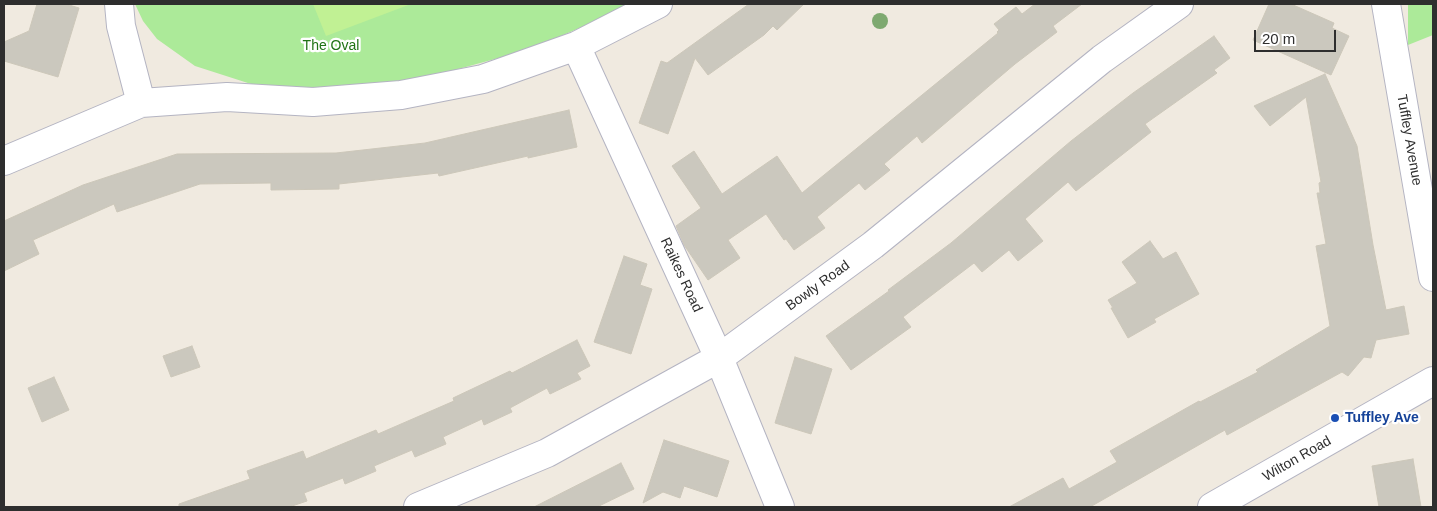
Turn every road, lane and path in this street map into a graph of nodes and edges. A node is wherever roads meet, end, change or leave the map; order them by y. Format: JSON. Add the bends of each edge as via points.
{"nodes":[{"id":1,"x":119,"y":4,"type":"edge"},
{"id":2,"x":658,"y":4,"type":"edge"},
{"id":3,"x":1178,"y":4,"type":"edge"},
{"id":4,"x":1386,"y":4,"type":"edge"},
{"id":5,"x":576,"y":46,"type":"junction"},
{"id":6,"x":141,"y":103,"type":"junction"},
{"id":7,"x":4,"y":161,"type":"edge"},
{"id":8,"x":1433,"y":277,"type":"edge"},
{"id":9,"x":719,"y":358,"type":"junction"},
{"id":10,"x":1433,"y":381,"type":"edge"},
{"id":11,"x":418,"y":507,"type":"edge"},
{"id":12,"x":780,"y":507,"type":"edge"},
{"id":13,"x":1212,"y":507,"type":"edge"}],
"edges":[{"from":1,"to":6,"type":"street","via":[[121,26]]},
{"from":2,"to":5,"type":"street"},
{"from":3,"to":9,"type":"street","name":"Bowly Road","via":[[1102,59],[873,245]]},
{"from":4,"to":8,"type":"street","name":"Tuffley Avenue"},
{"from":5,"to":6,"type":"street","via":[[483,79],[401,95],[313,102],[228,97]]},
{"from":5,"to":9,"type":"street","name":"Raikes Road"},
{"from":6,"to":7,"type":"street"},
{"from":9,"to":11,"type":"street","name":"Bowly Road","via":[[547,453]]},
{"from":9,"to":12,"type":"street","name":"Raikes Road"},
{"from":10,"to":13,"type":"street","name":"Wilton Road"}]}
